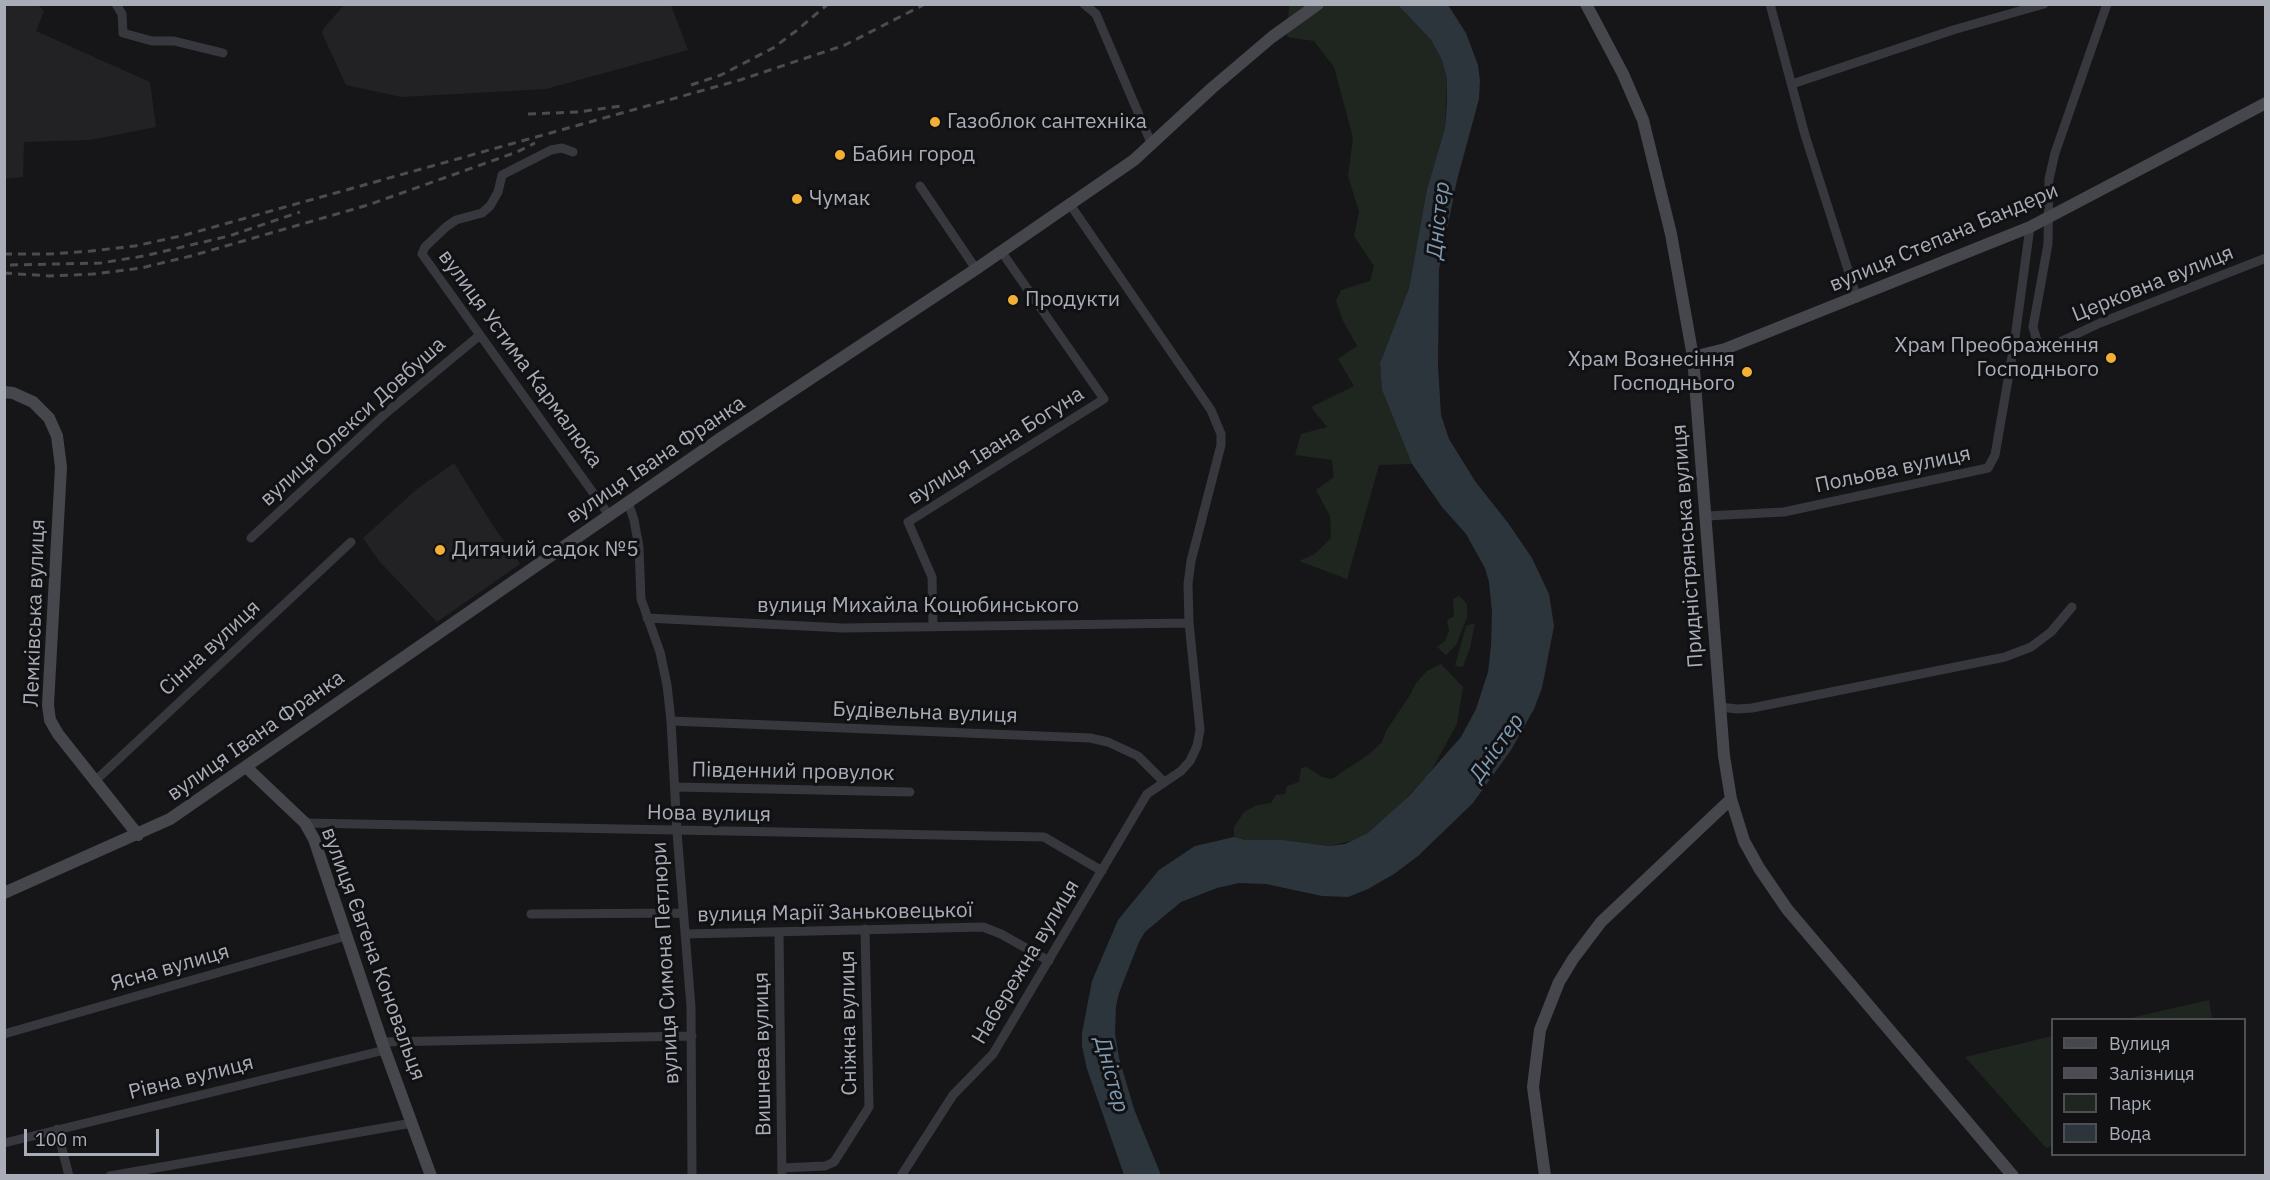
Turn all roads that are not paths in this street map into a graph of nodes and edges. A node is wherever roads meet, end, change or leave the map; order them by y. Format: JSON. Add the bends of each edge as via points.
{"nodes":[{"id":1,"x":116,"y":4,"type":"edge"},
{"id":2,"x":1084,"y":4,"type":"edge"},
{"id":3,"x":1318,"y":4,"type":"edge"},
{"id":4,"x":1586,"y":4,"type":"edge"},
{"id":5,"x":1770,"y":4,"type":"edge"},
{"id":6,"x":2044,"y":4,"type":"edge"},
{"id":7,"x":2107,"y":4,"type":"edge"},
{"id":8,"x":223,"y":53,"type":"dead end"},
{"id":9,"x":1792,"y":84,"type":"junction"},
{"id":10,"x":2265,"y":103,"type":"edge"},
{"id":11,"x":1152,"y":145,"type":"junction"},
{"id":12,"x":573,"y":152,"type":"dead end"},
{"id":13,"x":920,"y":186,"type":"dead end"},
{"id":14,"x":1069,"y":203,"type":"junction"},
{"id":15,"x":2048,"y":217,"type":"junction"},
{"id":16,"x":2030,"y":227,"type":"junction"},
{"id":17,"x":1001,"y":251,"type":"junction"},
{"id":18,"x":2265,"y":258,"type":"edge"},
{"id":19,"x":976,"y":269,"type":"junction"},
{"id":20,"x":1857,"y":298,"type":"junction"},
{"id":21,"x":480,"y":335,"type":"junction"},
{"id":22,"x":1693,"y":357,"type":"junction"},
{"id":23,"x":4,"y":392,"type":"edge"},
{"id":24,"x":628,"y":502,"type":"junction"},
{"id":25,"x":609,"y":515,"type":"junction"},
{"id":26,"x":1706,"y":516,"type":"junction"},
{"id":27,"x":251,"y":538,"type":"dead end"},
{"id":28,"x":351,"y":542,"type":"dead end"},
{"id":29,"x":2072,"y":607,"type":"dead end"},
{"id":30,"x":647,"y":618,"type":"junction"},
{"id":31,"x":1189,"y":624,"type":"junction"},
{"id":32,"x":933,"y":627,"type":"junction"},
{"id":33,"x":1720,"y":707,"type":"junction"},
{"id":34,"x":671,"y":721,"type":"junction"},
{"id":35,"x":246,"y":767,"type":"junction"},
{"id":36,"x":95,"y":781,"type":"junction"},
{"id":37,"x":1164,"y":782,"type":"junction"},
{"id":38,"x":675,"y":787,"type":"junction"},
{"id":39,"x":910,"y":792,"type":"dead end"},
{"id":40,"x":1731,"y":799,"type":"junction"},
{"id":41,"x":305,"y":823,"type":"junction"},
{"id":42,"x":677,"y":832,"type":"junction"},
{"id":43,"x":138,"y":835,"type":"junction"},
{"id":44,"x":1102,"y":871,"type":"junction"},
{"id":45,"x":4,"y":893,"type":"edge"},
{"id":46,"x":683,"y":913,"type":"junction"},
{"id":47,"x":531,"y":914,"type":"dead end"},
{"id":48,"x":865,"y":929,"type":"junction"},
{"id":49,"x":779,"y":932,"type":"junction"},
{"id":50,"x":686,"y":934,"type":"junction"},
{"id":51,"x":346,"y":936,"type":"junction"},
{"id":52,"x":1049,"y":961,"type":"junction"},
{"id":53,"x":4,"y":1034,"type":"edge"},
{"id":54,"x":692,"y":1036,"type":"junction"},
{"id":55,"x":384,"y":1046,"type":"junction"},
{"id":56,"x":412,"y":1123,"type":"junction"},
{"id":57,"x":57,"y":1129,"type":"junction"},
{"id":58,"x":4,"y":1143,"type":"edge"},
{"id":59,"x":782,"y":1172,"type":"edge"},
{"id":60,"x":69,"y":1176,"type":"edge"},
{"id":61,"x":110,"y":1176,"type":"edge"},
{"id":62,"x":430,"y":1176,"type":"edge"},
{"id":63,"x":692,"y":1176,"type":"edge"},
{"id":64,"x":901,"y":1176,"type":"edge"},
{"id":65,"x":1545,"y":1176,"type":"edge"},
{"id":66,"x":2013,"y":1176,"type":"edge"}],
"edges":[{"from":1,"to":8,"type":"street","via":[[122,14],[123,33]]},
{"from":2,"to":11,"type":"street","via":[[1096,14]]},
{"from":3,"to":11,"type":"main road","name":"вулиця Івана Франка","via":[[1272,37]]},
{"from":4,"to":22,"type":"main road","name":"Придністрянська вулиця","via":[[1643,120],[1671,234]]},
{"from":5,"to":9,"type":"street"},
{"from":6,"to":9,"type":"street"},
{"from":7,"to":15,"type":"street","via":[[2055,153],[2049,179]]},
{"from":9,"to":20,"type":"street"},
{"from":10,"to":15,"type":"main road","name":"вулиця Степана Бандери"},
{"from":11,"to":14,"type":"main road","name":"вулиця Івана Франка"},
{"from":12,"to":21,"type":"street","name":"вулиця Устима Кармалюка","via":[[551,150],[502,175],[490,206],[482,213],[456,220],[424,247],[422,254]]},
{"from":13,"to":19,"type":"street"},
{"from":14,"to":17,"type":"main road","name":"вулиця Івана Франка"},
{"from":14,"to":31,"type":"street","via":[[1212,410],[1221,434],[1215,473],[1191,561]]},
{"from":15,"to":16,"type":"main road","name":"вулиця Степана Бандери"},
{"from":15,"to":18,"type":"street","name":"Церковна вулиця","via":[[2048,244],[2033,327],[2037,341],[2051,346]]},
{"from":16,"to":20,"type":"main road","name":"вулиця Степана Бандери"},
{"from":16,"to":26,"type":"street","name":"Польова вулиця","via":[[1995,455],[1988,468],[1785,512]]},
{"from":17,"to":19,"type":"main road","name":"вулиця Івана Франка"},
{"from":17,"to":32,"type":"street","name":"вулиця Івана Богуна","via":[[1104,399],[908,522],[932,577]]},
{"from":19,"to":24,"type":"main road","name":"вулиця Івана Франка"},
{"from":20,"to":22,"type":"main road","name":"вулиця Степана Бандери","via":[[1725,349]]},
{"from":21,"to":25,"type":"street","name":"вулиця Устима Кармалюка"},
{"from":21,"to":27,"type":"street","name":"вулиця Олекси Довбуша","via":[[386,413]]},
{"from":22,"to":26,"type":"main road","name":"Придністрянська вулиця"},
{"from":23,"to":36,"type":"main road","name":"Лемківська вулиця","via":[[33,402],[49,418],[57,436],[61,467],[48,705],[58,734]]},
{"from":24,"to":25,"type":"main road","name":"вулиця Івана Франка"},
{"from":24,"to":30,"type":"street","name":"вулиця Симона Петлюри","via":[[639,547],[641,599]]},
{"from":25,"to":35,"type":"main road","name":"вулиця Івана Франка"},
{"from":26,"to":33,"type":"main road","name":"Придністрянська вулиця"},
{"from":28,"to":36,"type":"street","name":"Сінна вулиця"},
{"from":29,"to":33,"type":"street","via":[[2051,632],[2005,657],[1752,708]]},
{"from":30,"to":32,"type":"street","name":"вулиця Михайла Коцюбинського","via":[[843,628]]},
{"from":30,"to":34,"type":"street","name":"вулиця Симона Петлюри","via":[[668,685]]},
{"from":31,"to":32,"type":"street","name":"вулиця Михайла Коцюбинського"},
{"from":31,"to":37,"type":"street","name":"Набережна вулиця","via":[[1200,730],[1190,761]]},
{"from":33,"to":40,"type":"main road","name":"Придністрянська вулиця"},
{"from":34,"to":37,"type":"street","name":"Будівельна вулиця","via":[[1090,738],[1138,756]]},
{"from":34,"to":38,"type":"street","name":"вулиця Симона Петлюри"},
{"from":35,"to":41,"type":"main road","name":"вулиця Євгена Коновальця"},
{"from":35,"to":43,"type":"main road","name":"вулиця Івана Франка","via":[[170,819]]},
{"from":36,"to":43,"type":"main road","name":"Лемківська вулиця"},
{"from":37,"to":44,"type":"street","name":"Набережна вулиця","via":[[1147,794]]},
{"from":38,"to":39,"type":"street","name":"Південний провулок"},
{"from":38,"to":42,"type":"street","name":"вулиця Симона Петлюри"},
{"from":40,"to":65,"type":"main road","via":[[1601,922],[1559,982],[1540,1030],[1534,1077]]},
{"from":40,"to":66,"type":"main road","name":"Придністрянська вулиця","via":[[1744,841],[1787,909]]},
{"from":41,"to":42,"type":"street","name":"Нова вулиця"},
{"from":41,"to":51,"type":"main road","name":"вулиця Євгена Коновальця","via":[[314,839]]},
{"from":42,"to":44,"type":"street","name":"Нова вулиця","via":[[1044,837]]},
{"from":42,"to":46,"type":"street","name":"вулиця Симона Петлюри"},
{"from":43,"to":45,"type":"main road","name":"вулиця Івана Франка"},
{"from":44,"to":52,"type":"street","name":"Набережна вулиця"},
{"from":46,"to":47,"type":"street"},
{"from":46,"to":50,"type":"street","name":"вулиця Симона Петлюри"},
{"from":48,"to":49,"type":"street","name":"вулиця Марії Заньковецької"},
{"from":48,"to":52,"type":"street","name":"вулиця Марії Заньковецької","via":[[982,927]]},
{"from":48,"to":59,"type":"street","name":"Сніжна вулиця","via":[[869,1107],[834,1162]]},
{"from":49,"to":50,"type":"street","name":"вулиця Марії Заньковецької"},
{"from":49,"to":59,"type":"street","name":"Вишнева вулиця"},
{"from":50,"to":54,"type":"street","name":"вулиця Симона Петлюри"},
{"from":51,"to":53,"type":"street","name":"Ясна вулиця"},
{"from":51,"to":55,"type":"main road","name":"вулиця Євгена Коновальця"},
{"from":52,"to":64,"type":"street","name":"Набережна вулиця","via":[[993,1054],[953,1095]]},
{"from":54,"to":55,"type":"street","name":"Рівна вулиця"},
{"from":54,"to":63,"type":"street","name":"вулиця Симона Петлюри"},
{"from":55,"to":56,"type":"main road","name":"вулиця Євгена Коновальця"},
{"from":55,"to":57,"type":"street","name":"Рівна вулиця"},
{"from":56,"to":61,"type":"street"},
{"from":56,"to":62,"type":"main road","name":"вулиця Євгена Коновальця"},
{"from":57,"to":58,"type":"street","name":"Рівна вулиця"},
{"from":57,"to":60,"type":"street"}]}
